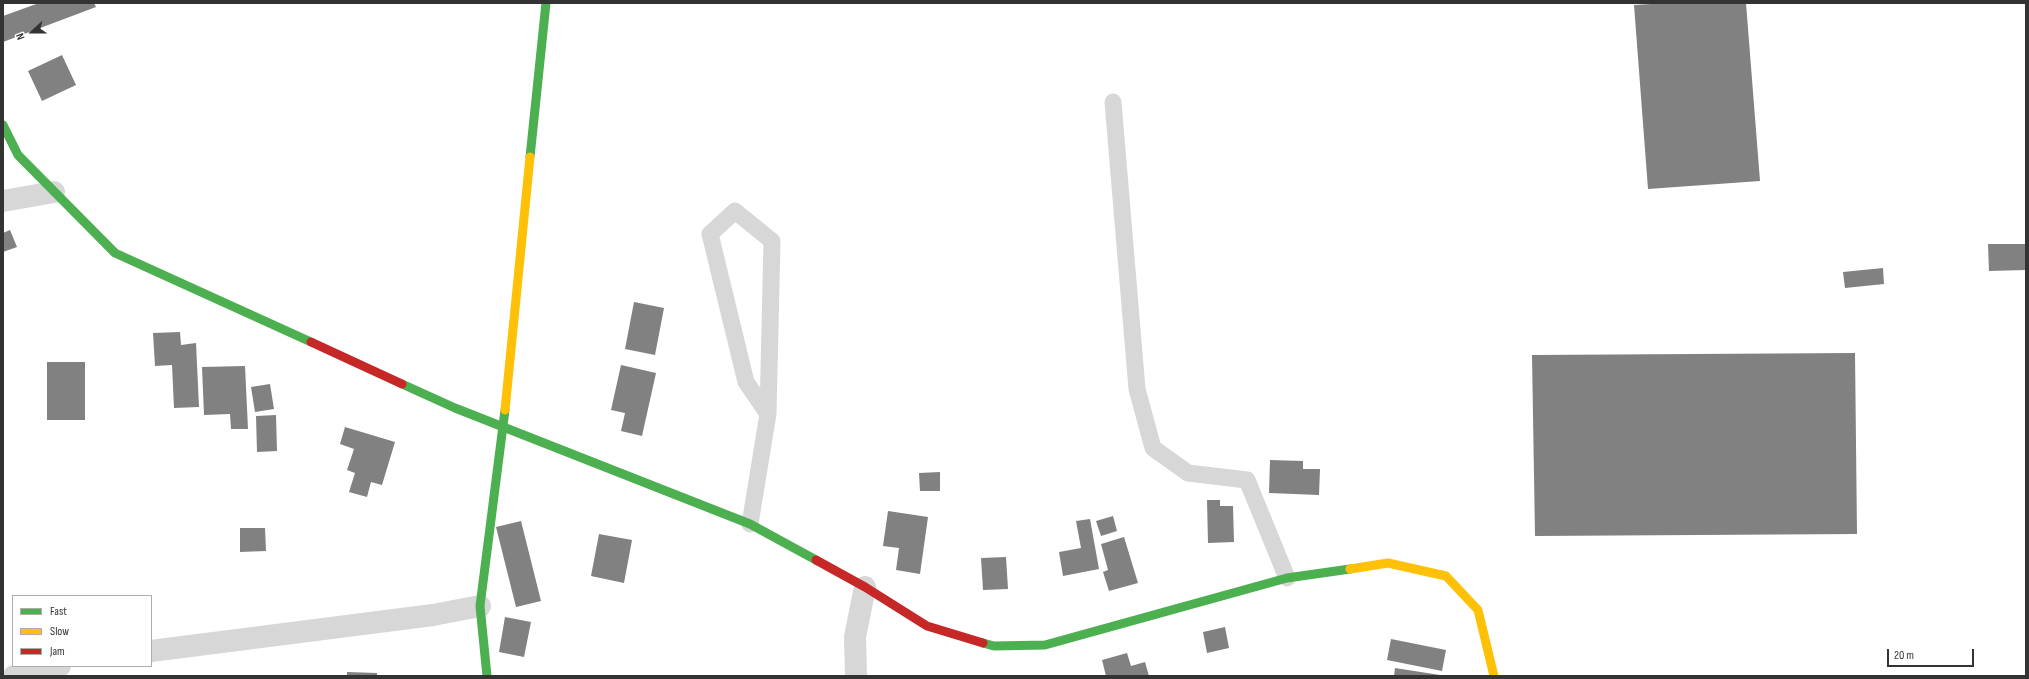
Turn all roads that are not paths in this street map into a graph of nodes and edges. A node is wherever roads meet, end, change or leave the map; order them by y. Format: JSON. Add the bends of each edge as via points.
{"nodes":[{"id":1,"x":546,"y":3,"type":"edge"},
{"id":2,"x":1113,"y":102,"type":"dead end"},
{"id":3,"x":3,"y":126,"type":"edge"},
{"id":4,"x":54,"y":192,"type":"junction"},
{"id":5,"x":3,"y":201,"type":"edge"},
{"id":6,"x":768,"y":414,"type":"junction"},
{"id":7,"x":503,"y":427,"type":"junction"},
{"id":8,"x":750,"y":524,"type":"junction"},
{"id":9,"x":1288,"y":578,"type":"junction"},
{"id":10,"x":865,"y":587,"type":"junction"},
{"id":11,"x":480,"y":606,"type":"junction"},
{"id":12,"x":152,"y":651,"type":"edge"},
{"id":13,"x":55,"y":667,"type":"edge"},
{"id":14,"x":14,"y":676,"type":"edge"},
{"id":15,"x":487,"y":676,"type":"edge"},
{"id":16,"x":856,"y":676,"type":"edge"},
{"id":17,"x":1494,"y":676,"type":"edge"}],
"edges":[{"from":1,"to":7,"type":"street"},
{"from":2,"to":9,"type":"lane","via":[[1137,389],[1152,448],[1188,473],[1247,480]]},
{"from":3,"to":4,"type":"street","via":[[18,155]]},
{"from":4,"to":5,"type":"street"},
{"from":4,"to":7,"type":"street","via":[[115,254],[455,408]]},
{"from":6,"to":6,"type":"lane","via":[[772,241],[735,211],[710,234],[746,382]]},
{"from":6,"to":8,"type":"lane"},
{"from":7,"to":8,"type":"street"},
{"from":7,"to":11,"type":"street"},
{"from":8,"to":10,"type":"street"},
{"from":9,"to":10,"type":"street","via":[[1045,645],[994,646],[927,626]]},
{"from":9,"to":17,"type":"street","via":[[1388,563],[1446,576],[1478,610]]},
{"from":10,"to":16,"type":"street","via":[[855,637]]},
{"from":11,"to":12,"type":"street","via":[[433,615]]},
{"from":11,"to":15,"type":"street"},
{"from":13,"to":14,"type":"street"}]}
